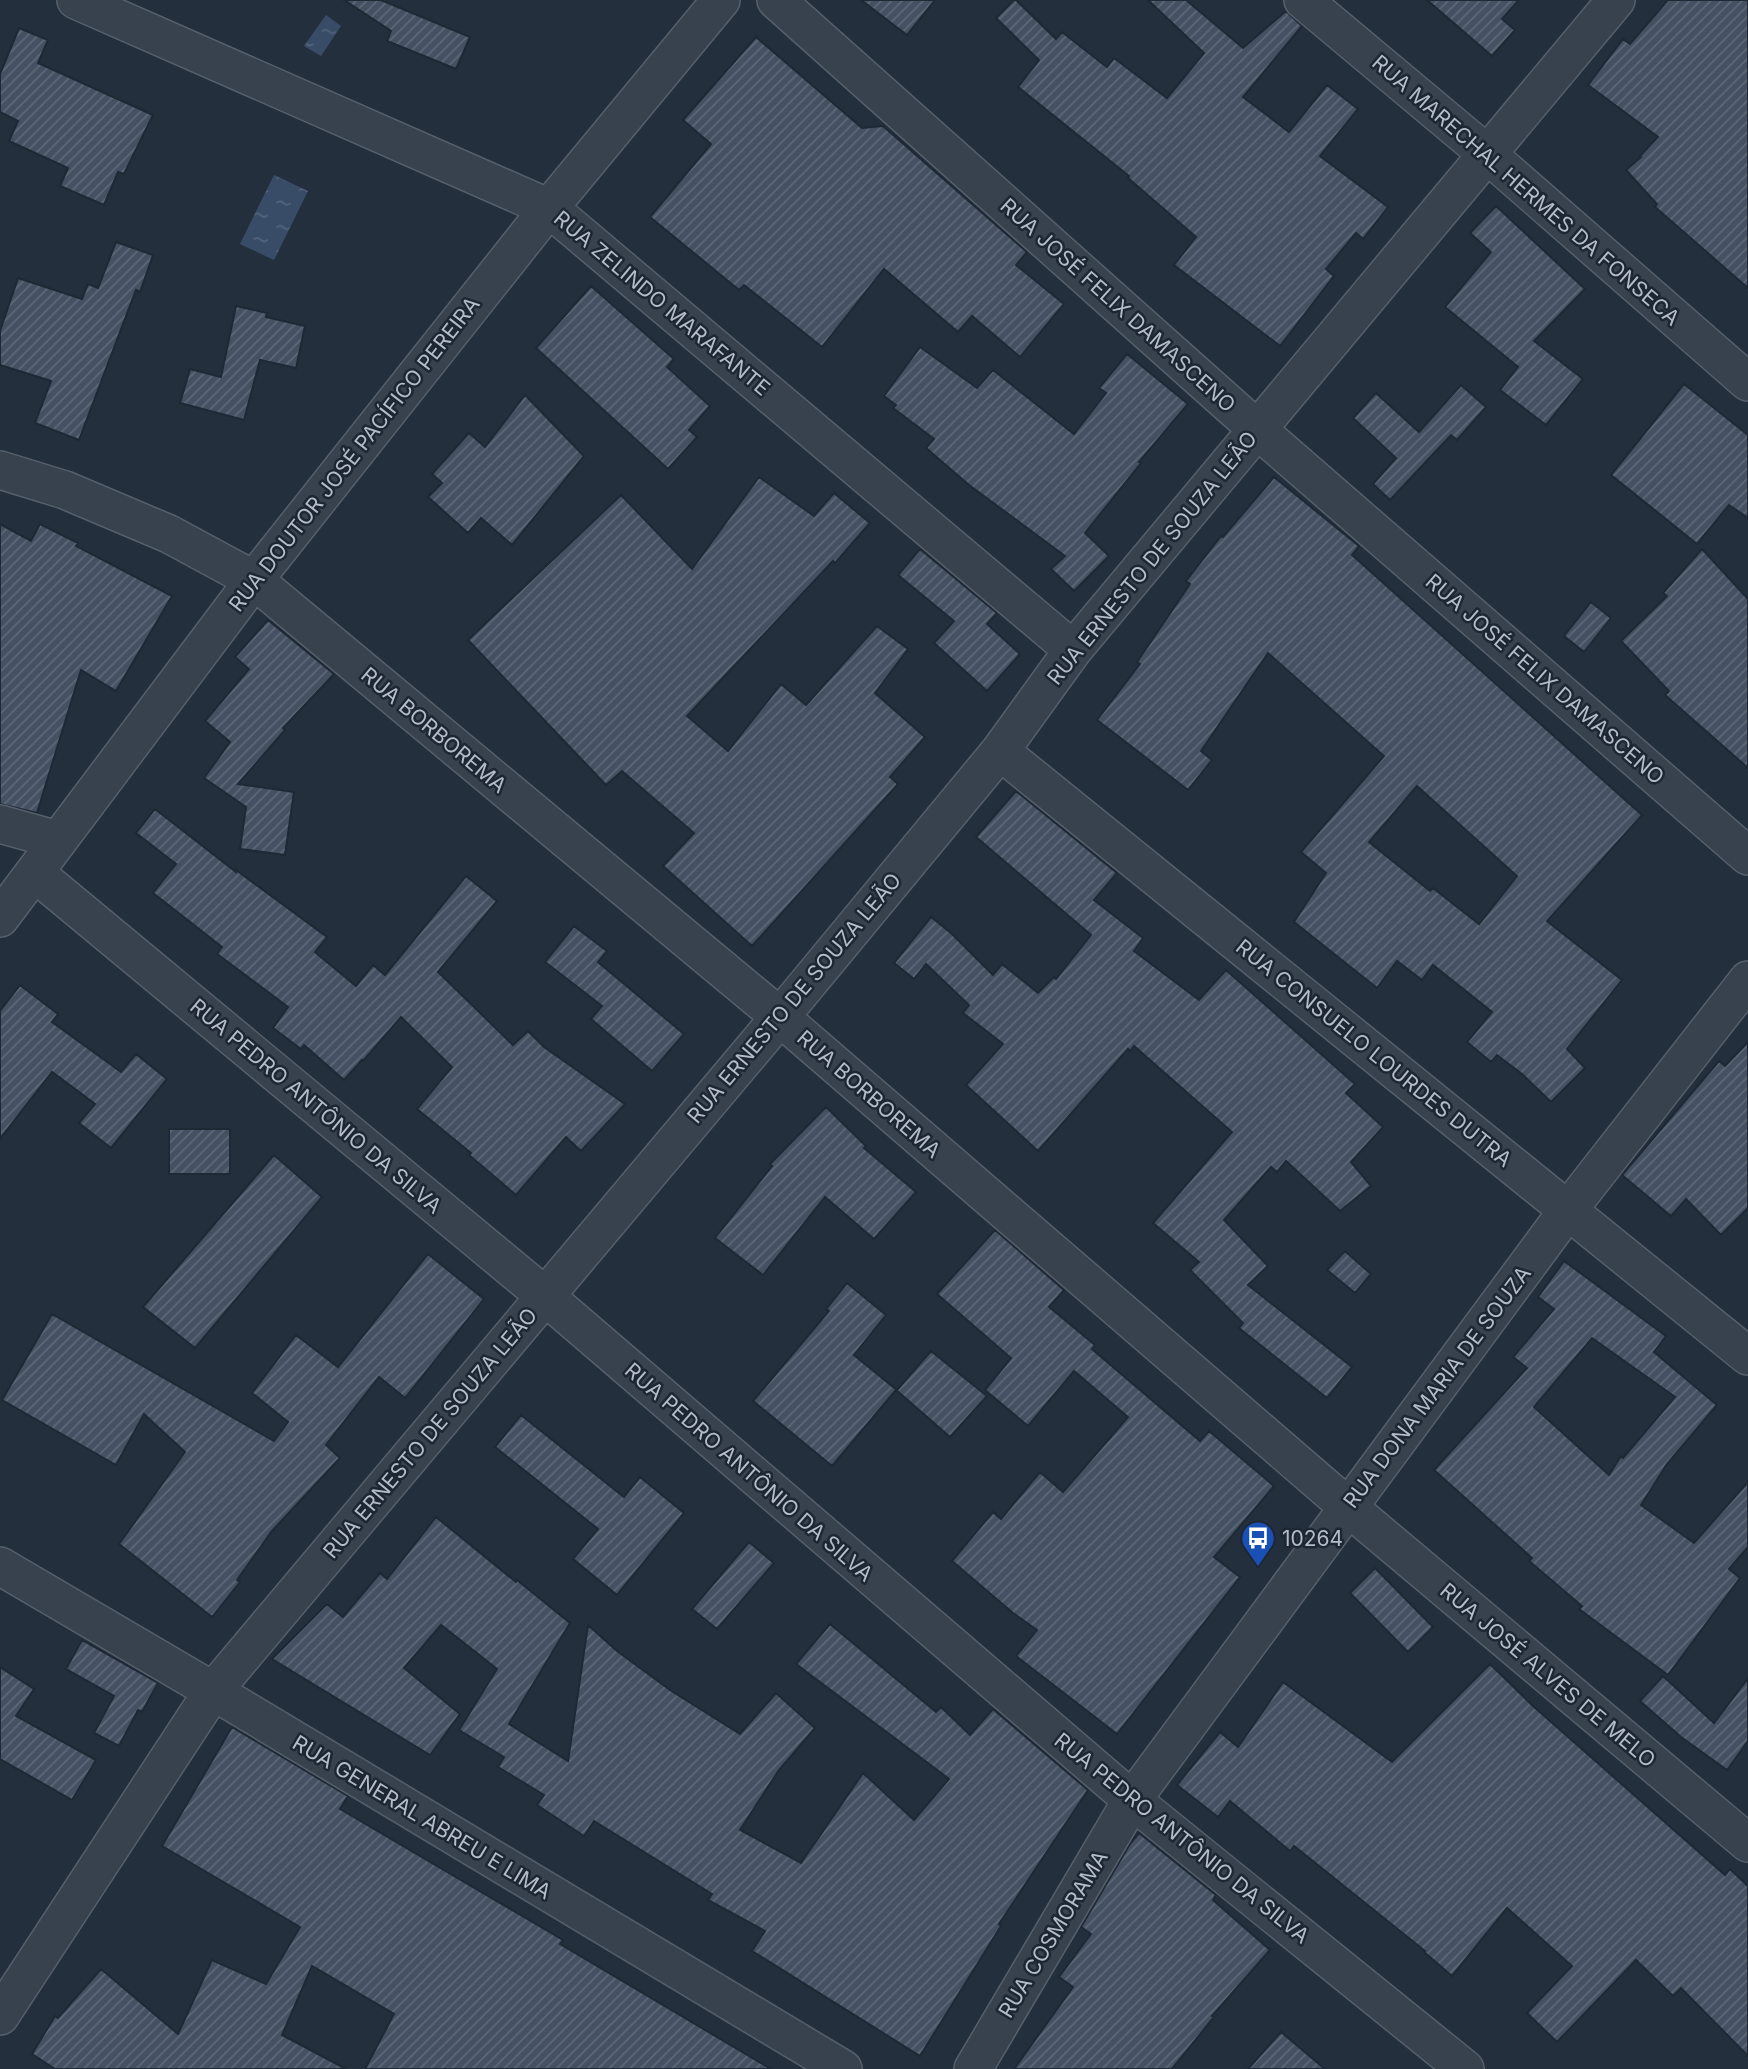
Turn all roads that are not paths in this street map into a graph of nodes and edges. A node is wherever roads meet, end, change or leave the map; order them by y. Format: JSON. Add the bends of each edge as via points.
{"nodes":[{"id":1,"x":76,"y":0,"type":"edge"},
{"id":2,"x":721,"y":0,"type":"edge"},
{"id":3,"x":776,"y":0,"type":"edge"},
{"id":4,"x":1303,"y":0,"type":"edge"},
{"id":5,"x":1616,"y":0,"type":"edge"},
{"id":6,"x":1487,"y":154,"type":"junction"},
{"id":7,"x":549,"y":208,"type":"junction"},
{"id":8,"x":1748,"y":382,"type":"edge"},
{"id":9,"x":1258,"y":430,"type":"junction"},
{"id":10,"x":0,"y":470,"type":"edge"},
{"id":11,"x":254,"y":580,"type":"junction"},
{"id":12,"x":1073,"y":650,"type":"junction"},
{"id":13,"x":999,"y":751,"type":"junction"},
{"id":14,"x":0,"y":824,"type":"edge"},
{"id":15,"x":58,"y":840,"type":"junction"},
{"id":16,"x":1748,"y":856,"type":"edge"},
{"id":17,"x":35,"y":873,"type":"junction"},
{"id":18,"x":0,"y":918,"type":"edge"},
{"id":19,"x":1748,"y":980,"type":"edge"},
{"id":20,"x":780,"y":1017,"type":"junction"},
{"id":21,"x":1568,"y":1210,"type":"junction"},
{"id":22,"x":545,"y":1296,"type":"junction"},
{"id":23,"x":1748,"y":1356,"type":"edge"},
{"id":24,"x":1348,"y":1507,"type":"junction"},
{"id":25,"x":0,"y":1566,"type":"edge"},
{"id":26,"x":213,"y":1691,"type":"junction"},
{"id":27,"x":1132,"y":1800,"type":"junction"},
{"id":28,"x":1748,"y":1843,"type":"edge"},
{"id":29,"x":0,"y":2016,"type":"edge"},
{"id":30,"x":843,"y":2069,"type":"edge"},
{"id":31,"x":973,"y":2069,"type":"edge"},
{"id":32,"x":1465,"y":2069,"type":"edge"}],
"edges":[{"from":1,"to":7,"type":"street","name":"RUA ZELINDO MARAFANTE"},
{"from":2,"to":7,"type":"street","name":"RUA DOUTOR JOSÉ PACÍFICO PEREIRA"},
{"from":3,"to":9,"type":"street","name":"RUA JOSÉ FELIX DAMASCENO"},
{"from":4,"to":6,"type":"street","name":"RUA MARECHAL HERMES DA FONSECA"},
{"from":5,"to":6,"type":"street","name":"RUA ERNESTO DE SOUZA LEÃO"},
{"from":6,"to":8,"type":"street","name":"RUA MARECHAL HERMES DA FONSECA"},
{"from":6,"to":9,"type":"street","name":"RUA ERNESTO DE SOUZA LEÃO"},
{"from":7,"to":11,"type":"street","name":"RUA DOUTOR JOSÉ PACÍFICO PEREIRA"},
{"from":7,"to":12,"type":"street","name":"RUA ZELINDO MARAFANTE"},
{"from":9,"to":12,"type":"street","name":"RUA ERNESTO DE SOUZA LEÃO"},
{"from":9,"to":16,"type":"street","name":"RUA JOSÉ FELIX DAMASCENO"},
{"from":10,"to":11,"type":"street","name":"RUA BORBOREMA","via":[[65,490],[169,534]]},
{"from":11,"to":15,"type":"street","name":"RUA DOUTOR JOSÉ PACÍFICO PEREIRA"},
{"from":11,"to":20,"type":"street","name":"RUA BORBOREMA"},
{"from":12,"to":13,"type":"street","name":"RUA ERNESTO DE SOUZA LEÃO"},
{"from":13,"to":20,"type":"street","name":"RUA ERNESTO DE SOUZA LEÃO"},
{"from":13,"to":21,"type":"street","name":"RUA CONSUELO LOURDES DUTRA"},
{"from":14,"to":15,"type":"street"},
{"from":15,"to":17,"type":"street","name":"RUA DOUTOR JOSÉ PACÍFICO PEREIRA"},
{"from":17,"to":18,"type":"street","name":"RUA DOUTOR JOSÉ PACÍFICO PEREIRA"},
{"from":17,"to":22,"type":"street","name":"RUA PEDRO ANTÔNIO DA SILVA"},
{"from":19,"to":21,"type":"street","name":"RUA DONA MARIA DE SOUZA"},
{"from":20,"to":22,"type":"street","name":"RUA ERNESTO DE SOUZA LEÃO"},
{"from":20,"to":24,"type":"street","name":"RUA BORBOREMA"},
{"from":21,"to":23,"type":"street","name":"RUA CONSUELO LOURDES DUTRA"},
{"from":21,"to":24,"type":"street","name":"RUA DONA MARIA DE SOUZA"},
{"from":22,"to":26,"type":"street","name":"RUA ERNESTO DE SOUZA LEÃO"},
{"from":22,"to":27,"type":"street","name":"RUA PEDRO ANTÔNIO DA SILVA"},
{"from":24,"to":27,"type":"street","name":"RUA DONA MARIA DE SOUZA"},
{"from":24,"to":28,"type":"street","name":"RUA JOSÉ ALVES DE MELO"},
{"from":25,"to":26,"type":"street","name":"RUA GENERAL ABREU E LIMA"},
{"from":26,"to":29,"type":"street","name":"RUA ERNESTO DE SOUZA LEÃO"},
{"from":26,"to":30,"type":"street","name":"RUA GENERAL ABREU E LIMA"},
{"from":27,"to":31,"type":"street","name":"RUA COSMORAMA"},
{"from":27,"to":32,"type":"street","name":"RUA PEDRO ANTÔNIO DA SILVA"}]}
